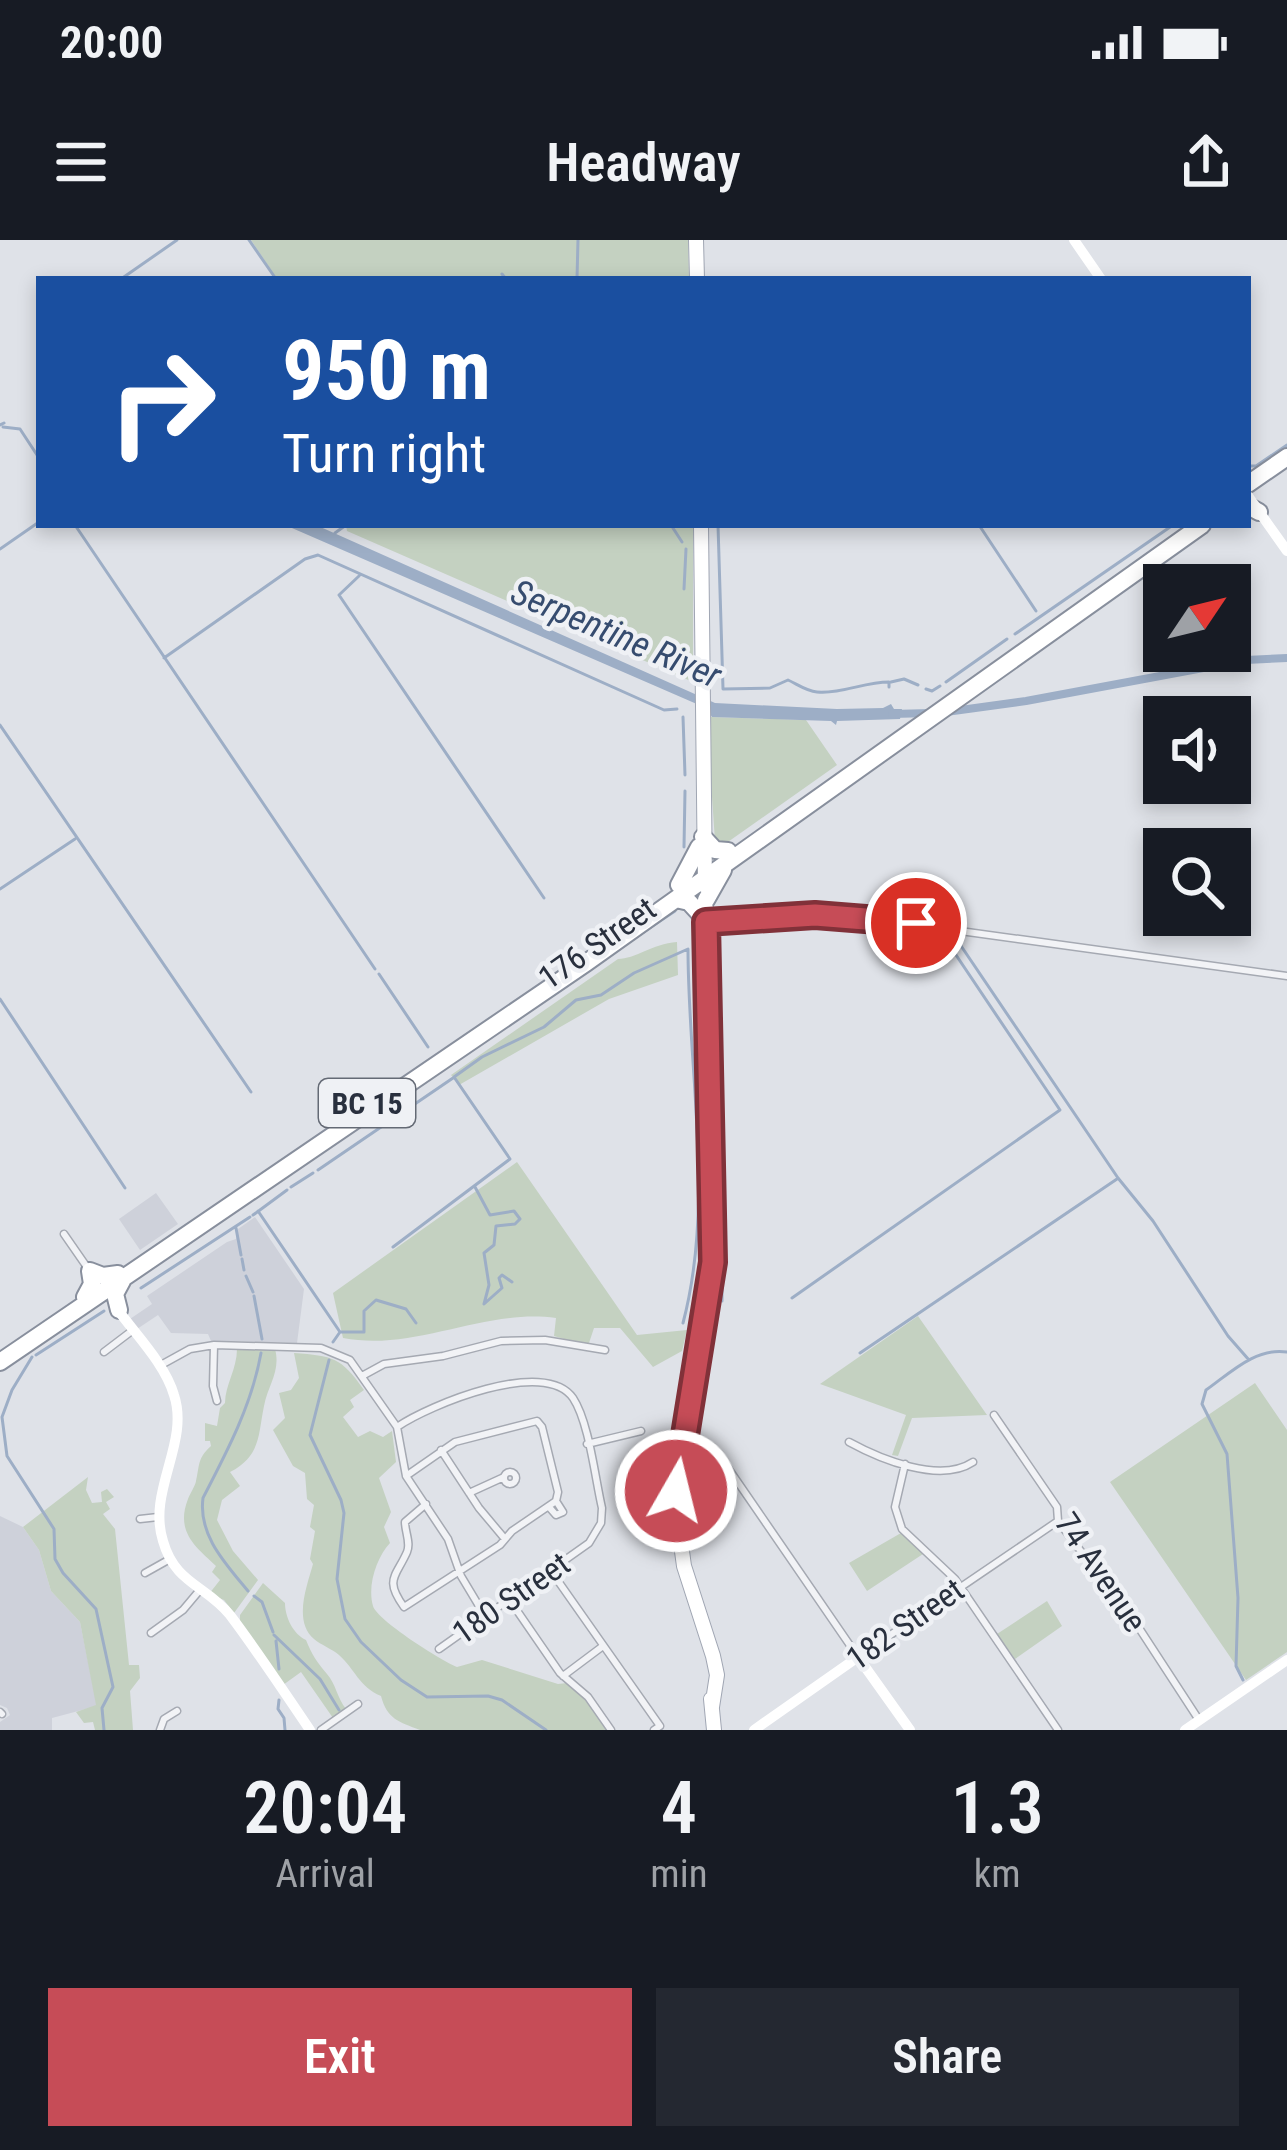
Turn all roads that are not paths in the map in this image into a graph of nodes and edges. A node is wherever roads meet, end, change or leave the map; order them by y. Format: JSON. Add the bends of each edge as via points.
{"nodes":[{"id":1,"x":696,"y":240,"type":"edge"},
{"id":2,"x":1075,"y":240,"type":"edge"},
{"id":3,"x":697,"y":276,"type":"edge"},
{"id":4,"x":1099,"y":276,"type":"edge"},
{"id":5,"x":1287,"y":461,"type":"edge"},
{"id":6,"x":1251,"y":484,"type":"edge"},
{"id":7,"x":1254,"y":509,"type":"edge"},
{"id":8,"x":701,"y":528,"type":"edge"},
{"id":9,"x":1185,"y":528,"type":"edge"},
{"id":10,"x":1198,"y":528,"type":"edge"},
{"id":11,"x":1287,"y":551,"type":"edge"},
{"id":12,"x":947,"y":700,"type":"junction"},
{"id":13,"x":701,"y":842,"type":"junction"},
{"id":14,"x":728,"y":856,"type":"junction"},
{"id":15,"x":703,"y":889,"type":"junction"},
{"id":16,"x":678,"y":892,"type":"junction"},
{"id":17,"x":1287,"y":976,"type":"edge"},
{"id":18,"x":705,"y":985,"type":"junction"},
{"id":19,"x":64,"y":1234,"type":"dead end"},
{"id":20,"x":713,"y":1262,"type":"junction"},
{"id":21,"x":120,"y":1277,"type":"junction"},
{"id":22,"x":99,"y":1283,"type":"junction"},
{"id":23,"x":87,"y":1300,"type":"junction"},
{"id":24,"x":118,"y":1310,"type":"junction"},
{"id":25,"x":133,"y":1330,"type":"junction"},
{"id":26,"x":214,"y":1345,"type":"junction"},
{"id":27,"x":604,"y":1350,"type":"dead end"},
{"id":28,"x":104,"y":1352,"type":"dead end"},
{"id":29,"x":0,"y":1358,"type":"edge"},
{"id":30,"x":158,"y":1366,"type":"junction"},
{"id":31,"x":362,"y":1376,"type":"junction"},
{"id":32,"x":217,"y":1401,"type":"dead end"},
{"id":33,"x":994,"y":1415,"type":"dead end"},
{"id":34,"x":397,"y":1427,"type":"junction"},
{"id":35,"x":641,"y":1431,"type":"dead end"},
{"id":36,"x":684,"y":1433,"type":"junction"},
{"id":37,"x":849,"y":1442,"type":"dead end"},
{"id":38,"x":587,"y":1444,"type":"junction"},
{"id":39,"x":441,"y":1450,"type":"junction"},
{"id":40,"x":676,"y":1450,"type":"junction"},
{"id":41,"x":701,"y":1454,"type":"junction"},
{"id":42,"x":716,"y":1458,"type":"junction"},
{"id":43,"x":973,"y":1462,"type":"dead end"},
{"id":44,"x":905,"y":1464,"type":"junction"},
{"id":45,"x":406,"y":1476,"type":"junction"},
{"id":46,"x":504,"y":1477,"type":"dead end"},
{"id":47,"x":688,"y":1478,"type":"dead end"},
{"id":48,"x":469,"y":1493,"type":"junction"},
{"id":49,"x":426,"y":1504,"type":"junction"},
{"id":50,"x":158,"y":1516,"type":"junction"},
{"id":51,"x":140,"y":1519,"type":"dead end"},
{"id":52,"x":1058,"y":1521,"type":"junction"},
{"id":53,"x":505,"y":1539,"type":"junction"},
{"id":54,"x":170,"y":1559,"type":"junction"},
{"id":55,"x":551,"y":1570,"type":"junction"},
{"id":56,"x":460,"y":1572,"type":"junction"},
{"id":57,"x":145,"y":1574,"type":"dead end"},
{"id":58,"x":959,"y":1586,"type":"junction"},
{"id":59,"x":199,"y":1591,"type":"junction"},
{"id":60,"x":509,"y":1599,"type":"junction"},
{"id":61,"x":485,"y":1616,"type":"junction"},
{"id":62,"x":151,"y":1633,"type":"dead end"},
{"id":63,"x":604,"y":1645,"type":"junction"},
{"id":64,"x":439,"y":1648,"type":"dead end"},
{"id":65,"x":858,"y":1657,"type":"junction"},
{"id":66,"x":1287,"y":1660,"type":"edge"},
{"id":67,"x":563,"y":1676,"type":"junction"},
{"id":68,"x":358,"y":1704,"type":"dead end"},
{"id":69,"x":177,"y":1711,"type":"dead end"},
{"id":70,"x":1203,"y":1725,"type":"edge"},
{"id":71,"x":657,"y":1728,"type":"edge"},
{"id":72,"x":160,"y":1730,"type":"edge"},
{"id":73,"x":310,"y":1730,"type":"edge"},
{"id":74,"x":321,"y":1730,"type":"edge"},
{"id":75,"x":611,"y":1730,"type":"edge"},
{"id":76,"x":714,"y":1730,"type":"edge"},
{"id":77,"x":754,"y":1730,"type":"edge"},
{"id":78,"x":910,"y":1730,"type":"edge"},
{"id":79,"x":1058,"y":1730,"type":"edge"},
{"id":80,"x":1185,"y":1730,"type":"edge"}],
"edges":[{"from":1,"to":3,"type":"main road"},
{"from":2,"to":4,"type":"street"},
{"from":5,"to":6,"type":"highway"},
{"from":5,"to":6,"type":"highway"},
{"from":6,"to":7,"type":"street"},
{"from":7,"to":11,"type":"street"},
{"from":8,"to":13,"type":"main road"},
{"from":9,"to":12,"type":"highway","name":"176 Street","number":"BC 15"},
{"from":10,"to":12,"type":"highway","name":"176 Street","number":"BC 15"},
{"from":12,"to":14,"type":"highway","name":"176 Street","number":"BC 15"},
{"from":13,"to":14,"type":"highway"},
{"from":13,"to":15,"type":"main road"},
{"from":13,"to":16,"type":"highway"},
{"from":14,"to":15,"type":"highway"},
{"from":14,"to":15,"type":"highway","name":"176 Street","number":"BC 15"},
{"from":15,"to":16,"type":"highway","name":"176 Street","number":"BC 15"},
{"from":15,"to":16,"type":"highway","via":[[689,902]]},
{"from":15,"to":17,"type":"street","via":[[802,915]]},
{"from":15,"to":18,"type":"main road"},
{"from":15,"to":18,"type":"main road"},
{"from":16,"to":21,"type":"highway","name":"176 Street","number":"BC 15"},
{"from":18,"to":20,"type":"main road"},
{"from":19,"to":22,"type":"street"},
{"from":20,"to":36,"type":"main road"},
{"from":20,"to":40,"type":"main road"},
{"from":21,"to":22,"type":"highway","name":"176 Street","number":"BC 15"},
{"from":21,"to":24,"type":"highway"},
{"from":22,"to":23,"type":"highway","name":"176 Street","number":"BC 15"},
{"from":22,"to":24,"type":"street"},
{"from":23,"to":24,"type":"highway"},
{"from":23,"to":29,"type":"highway","name":"176 Street","number":"BC 15"},
{"from":24,"to":25,"type":"street"},
{"from":25,"to":28,"type":"street"},
{"from":25,"to":30,"type":"street"},
{"from":26,"to":30,"type":"street"},
{"from":26,"to":31,"type":"street","via":[[321,1348],[343,1355]]},
{"from":26,"to":32,"type":"street"},
{"from":27,"to":31,"type":"street","via":[[502,1341],[384,1364]]},
{"from":30,"to":50,"type":"street","via":[[178,1418]]},
{"from":31,"to":34,"type":"street"},
{"from":33,"to":52,"type":"street","name":"74 Avenue","via":[[1057,1507]]},
{"from":34,"to":38,"type":"street","via":[[448,1400],[556,1384],[576,1402]]},
{"from":34,"to":45,"type":"street"},
{"from":35,"to":38,"type":"street"},
{"from":36,"to":40,"type":"main road"},
{"from":36,"to":41,"type":"street","via":[[688,1448]]},
{"from":37,"to":44,"type":"street"},
{"from":38,"to":55,"type":"street","name":"180 Street","via":[[603,1516],[596,1535]]},
{"from":39,"to":45,"type":"street"},
{"from":39,"to":48,"type":"street"},
{"from":39,"to":53,"type":"street","via":[[539,1421],[557,1492]]},
{"from":40,"to":41,"type":"street"},
{"from":40,"to":76,"type":"main road","via":[[670,1534],[706,1660]]},
{"from":41,"to":42,"type":"street"},
{"from":42,"to":47,"type":"street"},
{"from":42,"to":65,"type":"street"},
{"from":43,"to":44,"type":"street","via":[[944,1470]]},
{"from":44,"to":58,"type":"street","via":[[896,1499],[900,1525]]},
{"from":45,"to":49,"type":"street"},
{"from":46,"to":48,"type":"street"},
{"from":48,"to":53,"type":"street"},
{"from":49,"to":56,"type":"street"},
{"from":49,"to":56,"type":"street","via":[[405,1522],[409,1546],[394,1592],[409,1607]]},
{"from":50,"to":51,"type":"street"},
{"from":50,"to":54,"type":"street"},
{"from":52,"to":58,"type":"street","name":"182 Street"},
{"from":52,"to":70,"type":"street","name":"74 Avenue"},
{"from":53,"to":56,"type":"street"},
{"from":54,"to":57,"type":"street"},
{"from":54,"to":59,"type":"street"},
{"from":55,"to":60,"type":"street","name":"180 Street"},
{"from":55,"to":63,"type":"street"},
{"from":56,"to":61,"type":"street"},
{"from":58,"to":65,"type":"street","name":"182 Street"},
{"from":58,"to":79,"type":"street"},
{"from":59,"to":62,"type":"street"},
{"from":59,"to":73,"type":"street","via":[[228,1613]]},
{"from":60,"to":61,"type":"street","name":"180 Street"},
{"from":60,"to":67,"type":"street"},
{"from":61,"to":64,"type":"street","name":"180 Street"},
{"from":63,"to":67,"type":"street"},
{"from":63,"to":71,"type":"street"},
{"from":65,"to":77,"type":"street","name":"182 Street"},
{"from":65,"to":78,"type":"street"},
{"from":66,"to":70,"type":"street"},
{"from":67,"to":75,"type":"street"},
{"from":68,"to":74,"type":"street"},
{"from":69,"to":72,"type":"street"},
{"from":70,"to":80,"type":"street"}]}
